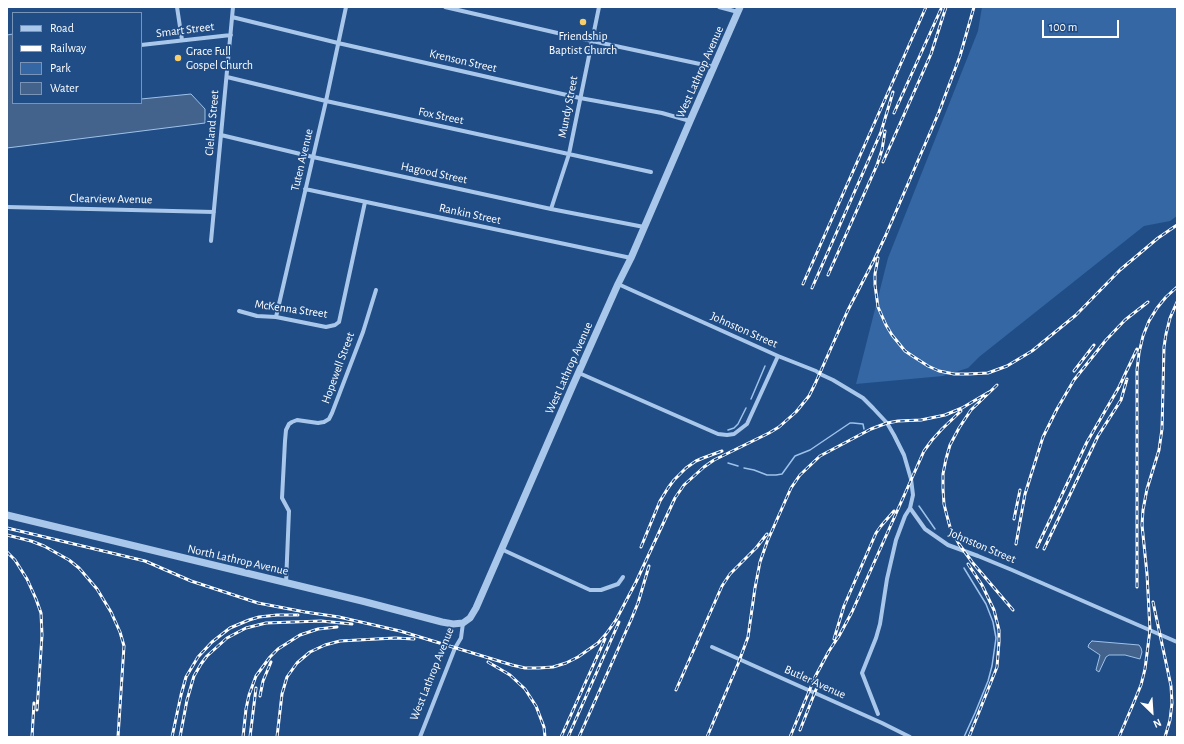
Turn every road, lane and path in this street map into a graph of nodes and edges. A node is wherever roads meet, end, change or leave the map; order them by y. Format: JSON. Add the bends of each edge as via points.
{"nodes":[{"id":1,"x":177,"y":7,"type":"edge"},
{"id":2,"x":233,"y":7,"type":"edge"},
{"id":3,"x":346,"y":7,"type":"edge"},
{"id":4,"x":445,"y":7,"type":"edge"},
{"id":5,"x":599,"y":7,"type":"edge"},
{"id":6,"x":719,"y":7,"type":"edge"},
{"id":7,"x":739,"y":10,"type":"edge"},
{"id":8,"x":232,"y":17,"type":"junction"},
{"id":9,"x":231,"y":35,"type":"junction"},
{"id":10,"x":182,"y":40,"type":"junction"},
{"id":11,"x":592,"y":41,"type":"junction"},
{"id":12,"x":338,"y":43,"type":"junction"},
{"id":13,"x":142,"y":45,"type":"edge"},
{"id":14,"x":714,"y":67,"type":"junction"},
{"id":15,"x":227,"y":77,"type":"junction"},
{"id":16,"x":580,"y":98,"type":"junction"},
{"id":17,"x":326,"y":101,"type":"junction"},
{"id":18,"x":690,"y":121,"type":"junction"},
{"id":19,"x":221,"y":135,"type":"junction"},
{"id":20,"x":569,"y":154,"type":"junction"},
{"id":21,"x":313,"y":157,"type":"junction"},
{"id":22,"x":651,"y":172,"type":"dead end"},
{"id":23,"x":305,"y":189,"type":"junction"},
{"id":24,"x":365,"y":202,"type":"junction"},
{"id":25,"x":7,"y":207,"type":"edge"},
{"id":26,"x":551,"y":209,"type":"junction"},
{"id":27,"x":214,"y":212,"type":"junction"},
{"id":28,"x":644,"y":227,"type":"junction"},
{"id":29,"x":212,"y":241,"type":"dead end"},
{"id":30,"x":631,"y":258,"type":"junction"},
{"id":31,"x":618,"y":284,"type":"junction"},
{"id":32,"x":376,"y":290,"type":"dead end"},
{"id":33,"x":239,"y":311,"type":"dead end"},
{"id":34,"x":276,"y":318,"type":"junction"},
{"id":35,"x":339,"y":322,"type":"joint"},
{"id":36,"x":778,"y":356,"type":"junction"},
{"id":37,"x":579,"y":373,"type":"junction"},
{"id":38,"x":910,"y":508,"type":"junction"},
{"id":39,"x":7,"y":515,"type":"edge"},
{"id":40,"x":501,"y":549,"type":"junction"},
{"id":41,"x":623,"y":577,"type":"dead end"},
{"id":42,"x":286,"y":583,"type":"junction"},
{"id":43,"x":463,"y":623,"type":"junction"},
{"id":44,"x":1177,"y":642,"type":"edge"},
{"id":45,"x":712,"y":647,"type":"dead end"},
{"id":46,"x":878,"y":714,"type":"dead end"},
{"id":47,"x":420,"y":737,"type":"edge"},
{"id":48,"x":910,"y":737,"type":"edge"}],
"edges":[{"from":1,"to":10,"type":"street"},
{"from":2,"to":8,"type":"street","name":"Cleland Street"},
{"from":3,"to":12,"type":"street","name":"Tuten Avenue"},
{"from":4,"to":11,"type":"street"},
{"from":5,"to":11,"type":"street","name":"Mundy Street"},
{"from":6,"to":7,"type":"street"},
{"from":7,"to":14,"type":"street","name":"West Lathrop Avenue"},
{"from":8,"to":9,"type":"street","name":"Cleland Street"},
{"from":8,"to":12,"type":"street","name":"Krenson Street"},
{"from":9,"to":10,"type":"street","name":"Smart Street"},
{"from":9,"to":15,"type":"street","name":"Cleland Street"},
{"from":10,"to":13,"type":"street","name":"Smart Street"},
{"from":11,"to":14,"type":"street"},
{"from":11,"to":16,"type":"street","name":"Mundy Street"},
{"from":12,"to":16,"type":"street","name":"Krenson Street"},
{"from":12,"to":17,"type":"street","name":"Tuten Avenue"},
{"from":14,"to":18,"type":"street","name":"West Lathrop Avenue"},
{"from":15,"to":17,"type":"street","name":"Fox Street"},
{"from":15,"to":19,"type":"street","name":"Cleland Street"},
{"from":16,"to":18,"type":"street","name":"Krenson Street","via":[[662,113]]},
{"from":16,"to":20,"type":"street","name":"Mundy Street"},
{"from":17,"to":20,"type":"street","name":"Fox Street"},
{"from":17,"to":21,"type":"street","name":"Tuten Avenue"},
{"from":18,"to":28,"type":"street","name":"West Lathrop Avenue"},
{"from":19,"to":21,"type":"street","name":"Hagood Street"},
{"from":19,"to":27,"type":"street","name":"Cleland Street"},
{"from":20,"to":22,"type":"street","name":"Fox Street"},
{"from":20,"to":26,"type":"street","name":"Mundy Street"},
{"from":21,"to":23,"type":"street","name":"Tuten Avenue"},
{"from":21,"to":26,"type":"street","name":"Hagood Street"},
{"from":23,"to":24,"type":"street","name":"Rankin Street"},
{"from":23,"to":34,"type":"street","name":"Tuten Avenue"},
{"from":24,"to":30,"type":"street","name":"Rankin Street"},
{"from":24,"to":35,"type":"street","name":"Hopewell Street"},
{"from":25,"to":27,"type":"street","name":"Clearview Avenue"},
{"from":26,"to":28,"type":"street","name":"Hagood Street"},
{"from":27,"to":29,"type":"street","name":"Cleland Street"},
{"from":28,"to":30,"type":"street","name":"West Lathrop Avenue"},
{"from":30,"to":31,"type":"street","name":"West Lathrop Avenue"},
{"from":31,"to":36,"type":"street","name":"Johnston Street"},
{"from":31,"to":37,"type":"street","name":"West Lathrop Avenue"},
{"from":32,"to":42,"type":"street","name":"Hopewell Street","via":[[329,420],[318,423],[297,420],[289,424],[286,430],[282,498],[289,511]]},
{"from":33,"to":34,"type":"street","name":"McKenna Street"},
{"from":34,"to":35,"type":"street","name":"McKenna Street","via":[[326,327]]},
{"from":36,"to":37,"type":"street","via":[[746,424],[734,434],[727,435],[718,434]]},
{"from":36,"to":38,"type":"street","name":"Johnston Street","via":[[816,371],[863,398],[887,423],[904,455],[911,479],[913,495]]},
{"from":37,"to":40,"type":"street","name":"West Lathrop Avenue"},
{"from":38,"to":44,"type":"street","name":"Johnston Street","via":[[925,529],[948,545]]},
{"from":38,"to":46,"type":"street","via":[[896,540],[880,624],[862,673]]},
{"from":39,"to":42,"type":"street","name":"North Lathrop Avenue"},
{"from":40,"to":41,"type":"street","via":[[590,590],[601,590],[618,584]]},
{"from":40,"to":43,"type":"street","name":"West Lathrop Avenue","via":[[476,608],[470,618]]},
{"from":42,"to":43,"type":"street","name":"North Lathrop Avenue","via":[[442,622]]},
{"from":43,"to":47,"type":"street","name":"West Lathrop Avenue","via":[[461,638]]},
{"from":45,"to":48,"type":"street","name":"Butler Avenue"}]}
